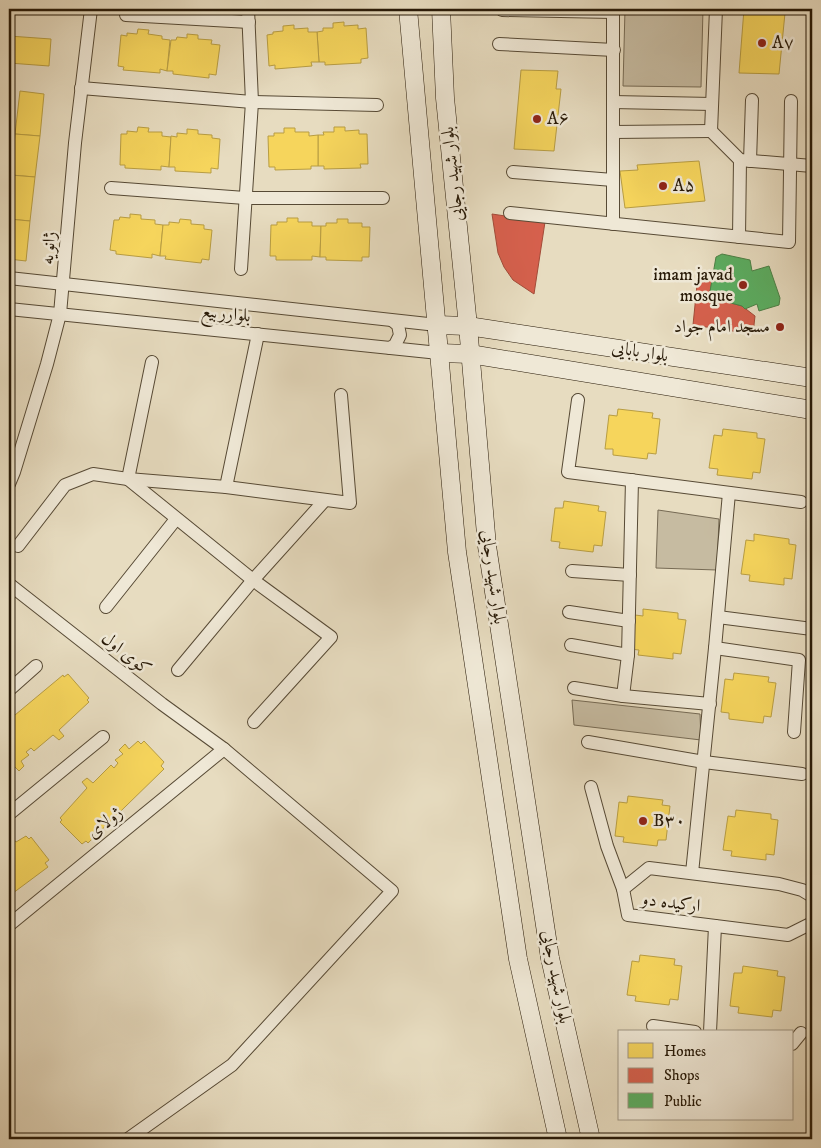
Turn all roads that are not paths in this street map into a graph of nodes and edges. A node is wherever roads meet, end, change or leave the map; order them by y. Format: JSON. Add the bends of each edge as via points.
{"nodes":[{"id":1,"x":91,"y":9,"type":"edge"},
{"id":2,"x":248,"y":9,"type":"edge"},
{"id":3,"x":408,"y":9,"type":"edge"},
{"id":4,"x":441,"y":9,"type":"edge"},
{"id":5,"x":716,"y":9,"type":"edge"},
{"id":6,"x":502,"y":10,"type":"edge"},
{"id":7,"x":613,"y":10,"type":"edge"},
{"id":8,"x":126,"y":15,"type":"dead end"},
{"id":9,"x":249,"y":22,"type":"junction"},
{"id":10,"x":499,"y":44,"type":"dead end"},
{"id":11,"x":614,"y":50,"type":"junction"},
{"id":12,"x":81,"y":88,"type":"junction"},
{"id":13,"x":752,"y":100,"type":"dead end"},
{"id":14,"x":791,"y":101,"type":"dead end"},
{"id":15,"x":252,"y":102,"type":"junction"},
{"id":16,"x":613,"y":102,"type":"junction"},
{"id":17,"x":712,"y":104,"type":"junction"},
{"id":18,"x":377,"y":105,"type":"dead end"},
{"id":19,"x":711,"y":131,"type":"junction"},
{"id":20,"x":613,"y":132,"type":"junction"},
{"id":21,"x":745,"y":161,"type":"junction"},
{"id":22,"x":791,"y":164,"type":"junction"},
{"id":23,"x":812,"y":166,"type":"edge"},
{"id":24,"x":512,"y":172,"type":"dead end"},
{"id":25,"x":613,"y":180,"type":"junction"},
{"id":26,"x":111,"y":188,"type":"dead end"},
{"id":27,"x":245,"y":198,"type":"junction"},
{"id":28,"x":383,"y":198,"type":"dead end"},
{"id":29,"x":510,"y":212,"type":"dead end"},
{"id":30,"x":613,"y":224,"type":"junction"},
{"id":31,"x":739,"y":237,"type":"junction"},
{"id":32,"x":241,"y":269,"type":"dead end"},
{"id":33,"x":9,"y":278,"type":"edge"},
{"id":34,"x":63,"y":284,"type":"junction"},
{"id":35,"x":9,"y":309,"type":"edge"},
{"id":36,"x":60,"y":314,"type":"junction"},
{"id":37,"x":393,"y":321,"type":"junction"},
{"id":38,"x":437,"y":325,"type":"junction"},
{"id":39,"x":468,"y":326,"type":"junction"},
{"id":40,"x":258,"y":334,"type":"junction"},
{"id":41,"x":522,"y":334,"type":"junction"},
{"id":42,"x":390,"y":348,"type":"junction"},
{"id":43,"x":439,"y":353,"type":"junction"},
{"id":44,"x":470,"y":354,"type":"junction"},
{"id":45,"x":152,"y":362,"type":"dead end"},
{"id":46,"x":518,"y":362,"type":"junction"},
{"id":47,"x":812,"y":378,"type":"edge"},
{"id":48,"x":341,"y":395,"type":"dead end"},
{"id":49,"x":578,"y":400,"type":"dead end"},
{"id":50,"x":812,"y":410,"type":"edge"},
{"id":51,"x":128,"y":479,"type":"junction"},
{"id":52,"x":632,"y":480,"type":"junction"},
{"id":53,"x":9,"y":484,"type":"edge"},
{"id":54,"x":226,"y":487,"type":"junction"},
{"id":55,"x":729,"y":493,"type":"junction"},
{"id":56,"x":326,"y":500,"type":"junction"},
{"id":57,"x":801,"y":502,"type":"dead end"},
{"id":58,"x":176,"y":519,"type":"junction"},
{"id":59,"x":18,"y":546,"type":"dead end"},
{"id":60,"x":572,"y":571,"type":"dead end"},
{"id":61,"x":630,"y":574,"type":"junction"},
{"id":62,"x":253,"y":580,"type":"junction"},
{"id":63,"x":9,"y":584,"type":"edge"},
{"id":64,"x":106,"y":606,"type":"dead end"},
{"id":65,"x":569,"y":612,"type":"dead end"},
{"id":66,"x":718,"y":617,"type":"junction"},
{"id":67,"x":628,"y":621,"type":"junction"},
{"id":68,"x":812,"y":629,"type":"edge"},
{"id":69,"x":571,"y":645,"type":"dead end"},
{"id":70,"x":715,"y":648,"type":"junction"},
{"id":71,"x":628,"y":655,"type":"junction"},
{"id":72,"x":36,"y":666,"type":"dead end"},
{"id":73,"x":178,"y":670,"type":"dead end"},
{"id":74,"x":574,"y":688,"type":"dead end"},
{"id":75,"x":9,"y":690,"type":"edge"},
{"id":76,"x":623,"y":696,"type":"junction"},
{"id":77,"x":710,"y":704,"type":"junction"},
{"id":78,"x":254,"y":722,"type":"dead end"},
{"id":79,"x":794,"y":732,"type":"dead end"},
{"id":80,"x":103,"y":737,"type":"dead end"},
{"id":81,"x":588,"y":742,"type":"dead end"},
{"id":82,"x":224,"y":749,"type":"junction"},
{"id":83,"x":704,"y":762,"type":"junction"},
{"id":84,"x":802,"y":774,"type":"dead end"},
{"id":85,"x":591,"y":787,"type":"dead end"},
{"id":86,"x":9,"y":814,"type":"edge"},
{"id":87,"x":692,"y":874,"type":"junction"},
{"id":88,"x":623,"y":889,"type":"junction"},
{"id":89,"x":812,"y":896,"type":"edge"},
{"id":90,"x":812,"y":923,"type":"edge"},
{"id":91,"x":9,"y":925,"type":"edge"},
{"id":92,"x":715,"y":926,"type":"junction"},
{"id":93,"x":653,"y":1026,"type":"dead end"},
{"id":94,"x":681,"y":1030,"type":"edge"},
{"id":95,"x":710,"y":1030,"type":"edge"},
{"id":96,"x":801,"y":1033,"type":"dead end"},
{"id":97,"x":794,"y":1042,"type":"edge"},
{"id":98,"x":128,"y":1139,"type":"edge"},
{"id":99,"x":558,"y":1139,"type":"edge"},
{"id":100,"x":591,"y":1139,"type":"edge"}],
"edges":[{"from":1,"to":12,"type":"street","name":"ژانویه"},
{"from":2,"to":9,"type":"street"},
{"from":3,"to":38,"type":"main road","name":"بلوار شهید رجایی"},
{"from":4,"to":39,"type":"main road","name":"بلوار شهید رجایی","via":[[445,98]]},
{"from":5,"to":17,"type":"street"},
{"from":6,"to":7,"type":"street"},
{"from":7,"to":11,"type":"street"},
{"from":8,"to":9,"type":"street"},
{"from":9,"to":15,"type":"street"},
{"from":10,"to":11,"type":"street"},
{"from":11,"to":16,"type":"street"},
{"from":12,"to":15,"type":"street"},
{"from":12,"to":34,"type":"street","name":"ژانویه"},
{"from":13,"to":21,"type":"street"},
{"from":14,"to":22,"type":"street"},
{"from":15,"to":18,"type":"street"},
{"from":15,"to":27,"type":"street"},
{"from":16,"to":17,"type":"street"},
{"from":16,"to":20,"type":"street"},
{"from":17,"to":19,"type":"street"},
{"from":19,"to":20,"type":"street"},
{"from":19,"to":21,"type":"street"},
{"from":20,"to":25,"type":"street"},
{"from":21,"to":22,"type":"street"},
{"from":21,"to":31,"type":"street"},
{"from":22,"to":23,"type":"street"},
{"from":22,"to":31,"type":"street","via":[[789,242]]},
{"from":24,"to":25,"type":"street"},
{"from":25,"to":30,"type":"street"},
{"from":26,"to":27,"type":"street"},
{"from":27,"to":28,"type":"street"},
{"from":27,"to":32,"type":"street"},
{"from":29,"to":30,"type":"street"},
{"from":30,"to":31,"type":"street"},
{"from":33,"to":34,"type":"street","name":"بلوارربیع"},
{"from":34,"to":36,"type":"street","name":"ژانویه"},
{"from":34,"to":37,"type":"street","name":"بلوارربیع"},
{"from":35,"to":36,"type":"street","name":"بلوارربیع"},
{"from":36,"to":40,"type":"street","name":"بلوارربیع"},
{"from":36,"to":53,"type":"street","name":"ژانویه"},
{"from":37,"to":38,"type":"street","name":"بلوارربیع"},
{"from":37,"to":42,"type":"street","via":[[398,325],[400,336]]},
{"from":38,"to":39,"type":"main road","name":"بلوار بابایی"},
{"from":38,"to":43,"type":"main road","name":"بلوار شهید رجایی"},
{"from":39,"to":41,"type":"main road","name":"بلوار بابایی"},
{"from":39,"to":44,"type":"main road","name":"بلوار شهید رجایی"},
{"from":40,"to":42,"type":"street","name":"بلوارربیع"},
{"from":40,"to":54,"type":"street"},
{"from":41,"to":46,"type":"main road","via":[[513,348]]},
{"from":41,"to":47,"type":"main road","name":"بلوار بابایی"},
{"from":42,"to":43,"type":"street","name":"بلوارربیع"},
{"from":43,"to":44,"type":"main road","name":"بلوار بابایی"},
{"from":43,"to":99,"type":"main road","name":"بلوار شهید رجایی","via":[[457,552],[518,959]]},
{"from":44,"to":46,"type":"main road","name":"بلوار بابایی"},
{"from":44,"to":100,"type":"main road","name":"بلوار شهید رجایی","via":[[487,546],[550,958]]},
{"from":45,"to":51,"type":"street"},
{"from":46,"to":50,"type":"main road","name":"بلوار بابایی"},
{"from":48,"to":56,"type":"street","via":[[350,503]]},
{"from":49,"to":52,"type":"street","via":[[568,472]]},
{"from":51,"to":54,"type":"street"},
{"from":51,"to":58,"type":"street"},
{"from":51,"to":59,"type":"street","via":[[93,474],[65,485]]},
{"from":52,"to":55,"type":"street"},
{"from":52,"to":61,"type":"street"},
{"from":54,"to":56,"type":"street"},
{"from":55,"to":57,"type":"street"},
{"from":55,"to":66,"type":"street"},
{"from":56,"to":62,"type":"street"},
{"from":58,"to":62,"type":"street"},
{"from":58,"to":64,"type":"street"},
{"from":60,"to":61,"type":"street"},
{"from":61,"to":67,"type":"street"},
{"from":62,"to":73,"type":"street"},
{"from":62,"to":78,"type":"street","via":[[331,637]]},
{"from":63,"to":82,"type":"street","name":"کوی اول"},
{"from":65,"to":67,"type":"street"},
{"from":66,"to":68,"type":"street"},
{"from":66,"to":70,"type":"street"},
{"from":67,"to":71,"type":"street"},
{"from":69,"to":71,"type":"street"},
{"from":70,"to":77,"type":"street"},
{"from":70,"to":79,"type":"street","via":[[799,660]]},
{"from":71,"to":76,"type":"street"},
{"from":72,"to":75,"type":"street"},
{"from":74,"to":76,"type":"street"},
{"from":76,"to":77,"type":"street"},
{"from":77,"to":83,"type":"street"},
{"from":80,"to":86,"type":"street"},
{"from":81,"to":83,"type":"street"},
{"from":82,"to":91,"type":"street","name":"ژولای"},
{"from":82,"to":98,"type":"street","name":"کوی اول","via":[[392,892],[232,1066]]},
{"from":83,"to":84,"type":"street"},
{"from":83,"to":87,"type":"street"},
{"from":85,"to":88,"type":"street"},
{"from":87,"to":88,"type":"street","name":"ارکیده دو","via":[[649,868]]},
{"from":87,"to":89,"type":"street","name":"ارکیده دو","via":[[779,884]]},
{"from":88,"to":92,"type":"street","name":"ارکیده دو","via":[[628,915]]},
{"from":90,"to":92,"type":"street","name":"ارکیده دو","via":[[788,935]]},
{"from":92,"to":95,"type":"street"},
{"from":93,"to":94,"type":"street"},
{"from":96,"to":97,"type":"street"}]}
